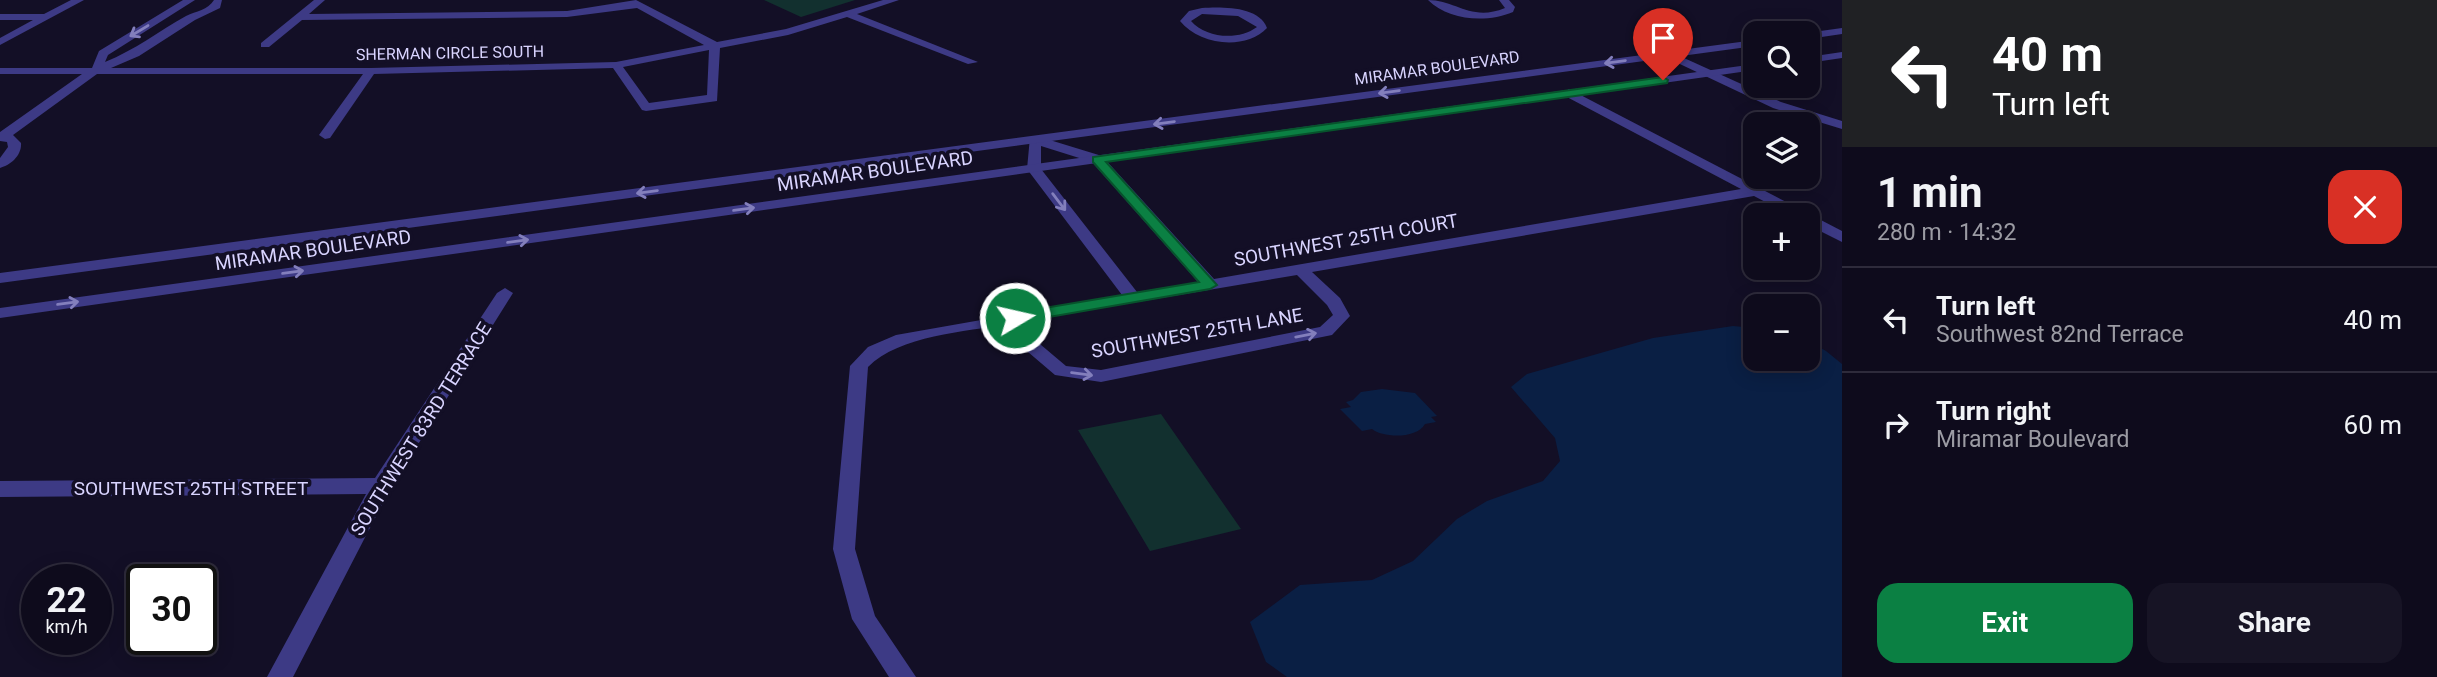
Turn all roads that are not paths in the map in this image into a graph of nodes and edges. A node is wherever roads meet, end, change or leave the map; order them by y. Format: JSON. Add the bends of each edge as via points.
{"nodes":[{"id":1,"x":79,"y":0,"type":"edge"},
{"id":2,"x":190,"y":0,"type":"edge"},
{"id":3,"x":219,"y":0,"type":"edge"},
{"id":4,"x":320,"y":0,"type":"edge"},
{"id":5,"x":894,"y":0,"type":"edge"},
{"id":6,"x":1204,"y":0,"type":"edge"},
{"id":7,"x":1433,"y":0,"type":"edge"},
{"id":8,"x":1504,"y":0,"type":"edge"},
{"id":9,"x":635,"y":2,"type":"edge"},
{"id":10,"x":1214,"y":10,"type":"junction"},
{"id":11,"x":850,"y":15,"type":"junction"},
{"id":12,"x":0,"y":17,"type":"edge"},
{"id":13,"x":46,"y":17,"type":"junction"},
{"id":14,"x":162,"y":17,"type":"junction"},
{"id":15,"x":191,"y":18,"type":"junction"},
{"id":16,"x":302,"y":18,"type":"junction"},
{"id":17,"x":1842,"y":31,"type":"edge"},
{"id":18,"x":1820,"y":34,"type":"edge"},
{"id":19,"x":0,"y":42,"type":"edge"},
{"id":20,"x":265,"y":45,"type":"dead end"},
{"id":21,"x":1743,"y":45,"type":"edge"},
{"id":22,"x":715,"y":46,"type":"junction"},
{"id":23,"x":1669,"y":55,"type":"junction"},
{"id":24,"x":1842,"y":55,"type":"edge"},
{"id":25,"x":1820,"y":58,"type":"edge"},
{"id":26,"x":972,"y":62,"type":"dead end"},
{"id":27,"x":616,"y":65,"type":"junction"},
{"id":28,"x":97,"y":69,"type":"junction"},
{"id":29,"x":1743,"y":69,"type":"edge"},
{"id":30,"x":0,"y":71,"type":"edge"},
{"id":31,"x":371,"y":71,"type":"junction"},
{"id":32,"x":1710,"y":74,"type":"junction"},
{"id":33,"x":1569,"y":93,"type":"junction"},
{"id":34,"x":1842,"y":125,"type":"edge"},
{"id":35,"x":325,"y":135,"type":"dead end"},
{"id":36,"x":0,"y":137,"type":"edge"},
{"id":37,"x":1035,"y":140,"type":"junction"},
{"id":38,"x":1097,"y":159,"type":"junction"},
{"id":39,"x":0,"y":164,"type":"edge"},
{"id":40,"x":1034,"y":169,"type":"junction"},
{"id":41,"x":1756,"y":191,"type":"junction"},
{"id":42,"x":1778,"y":203,"type":"edge"},
{"id":43,"x":1820,"y":225,"type":"edge"},
{"id":44,"x":1842,"y":237,"type":"edge"},
{"id":45,"x":1299,"y":268,"type":"junction"},
{"id":46,"x":0,"y":278,"type":"edge"},
{"id":47,"x":1210,"y":285,"type":"junction"},
{"id":48,"x":505,"y":293,"type":"dead end"},
{"id":49,"x":1133,"y":299,"type":"junction"},
{"id":50,"x":0,"y":313,"type":"edge"},
{"id":51,"x":1015,"y":318,"type":"junction"},
{"id":52,"x":381,"y":486,"type":"junction"},
{"id":53,"x":0,"y":489,"type":"edge"},
{"id":54,"x":279,"y":677,"type":"edge"},
{"id":55,"x":903,"y":677,"type":"edge"}],
"edges":[{"from":1,"to":13,"type":"street"},
{"from":2,"to":14,"type":"street"},
{"from":3,"to":15,"type":"street"},
{"from":4,"to":16,"type":"street"},
{"from":5,"to":11,"type":"street","name":"SHERMAN CIRCLE SOUTH"},
{"from":6,"to":10,"type":"street"},
{"from":7,"to":8,"type":"street","via":[[1454,10],[1488,15],[1509,10]]},
{"from":9,"to":16,"type":"street","via":[[567,14]]},
{"from":9,"to":22,"type":"street"},
{"from":10,"to":10,"type":"street","via":[[1248,16],[1262,28],[1241,37],[1215,36],[1194,30],[1185,21],[1193,13]]},
{"from":11,"to":22,"type":"street","name":"SHERMAN CIRCLE SOUTH"},
{"from":11,"to":26,"type":"street"},
{"from":12,"to":13,"type":"street"},
{"from":13,"to":19,"type":"street"},
{"from":14,"to":15,"type":"street"},
{"from":14,"to":28,"type":"street","one_way":true,"via":[[103,53]]},
{"from":15,"to":28,"type":"street","via":[[135,54]]},
{"from":16,"to":20,"type":"street"},
{"from":17,"to":18,"type":"street"},
{"from":21,"to":23,"type":"street","name":"MIRAMAR BOULEVARD"},
{"from":22,"to":27,"type":"street","name":"SHERMAN CIRCLE SOUTH"},
{"from":22,"to":27,"type":"street","via":[[713,98],[646,107]]},
{"from":23,"to":32,"type":"street"},
{"from":23,"to":37,"type":"street","name":"MIRAMAR BOULEVARD","one_way":true},
{"from":24,"to":25,"type":"street"},
{"from":27,"to":31,"type":"street","name":"SHERMAN CIRCLE SOUTH"},
{"from":28,"to":30,"type":"street","name":"SHERMAN CIRCLE SOUTH"},
{"from":28,"to":31,"type":"street","name":"SHERMAN CIRCLE SOUTH"},
{"from":28,"to":36,"type":"street"},
{"from":29,"to":32,"type":"street","name":"MIRAMAR BOULEVARD"},
{"from":31,"to":35,"type":"street"},
{"from":32,"to":33,"type":"street","name":"MIRAMAR BOULEVARD"},
{"from":32,"to":34,"type":"street","via":[[1777,105]]},
{"from":33,"to":38,"type":"street","name":"MIRAMAR BOULEVARD"},
{"from":33,"to":41,"type":"street"},
{"from":36,"to":39,"type":"street","via":[[12,139],[15,147]]},
{"from":37,"to":38,"type":"street"},
{"from":37,"to":40,"type":"street"},
{"from":37,"to":46,"type":"street","name":"MIRAMAR BOULEVARD","one_way":true},
{"from":38,"to":40,"type":"street","name":"MIRAMAR BOULEVARD"},
{"from":38,"to":47,"type":"street"},
{"from":40,"to":49,"type":"street","one_way":true},
{"from":50,"to":40,"type":"street","name":"MIRAMAR BOULEVARD","one_way":true},
{"from":41,"to":42,"type":"street"},
{"from":41,"to":45,"type":"street","name":"SOUTHWEST 25TH COURT"},
{"from":43,"to":44,"type":"street"},
{"from":45,"to":47,"type":"street","name":"SOUTHWEST 25TH COURT"},
{"from":51,"to":45,"type":"street","name":"SOUTHWEST 25TH LANE","one_way":true,"via":[[1027,342],[1061,371],[1101,376],[1326,331],[1342,316]]},
{"from":47,"to":49,"type":"street","name":"SOUTHWEST 25TH COURT"},
{"from":48,"to":52,"type":"street","name":"SOUTHWEST 83RD TERRACE"},
{"from":49,"to":51,"type":"street","name":"SOUTHWEST 25TH COURT"},
{"from":51,"to":55,"type":"street","name":"SOUTHWEST 25TH COURT","via":[[902,340],[874,351],[859,366],[844,549],[864,619]]},
{"from":52,"to":53,"type":"street","name":"SOUTHWEST 25TH STREET"},
{"from":52,"to":54,"type":"street","name":"SOUTHWEST 83RD TERRACE"}]}
